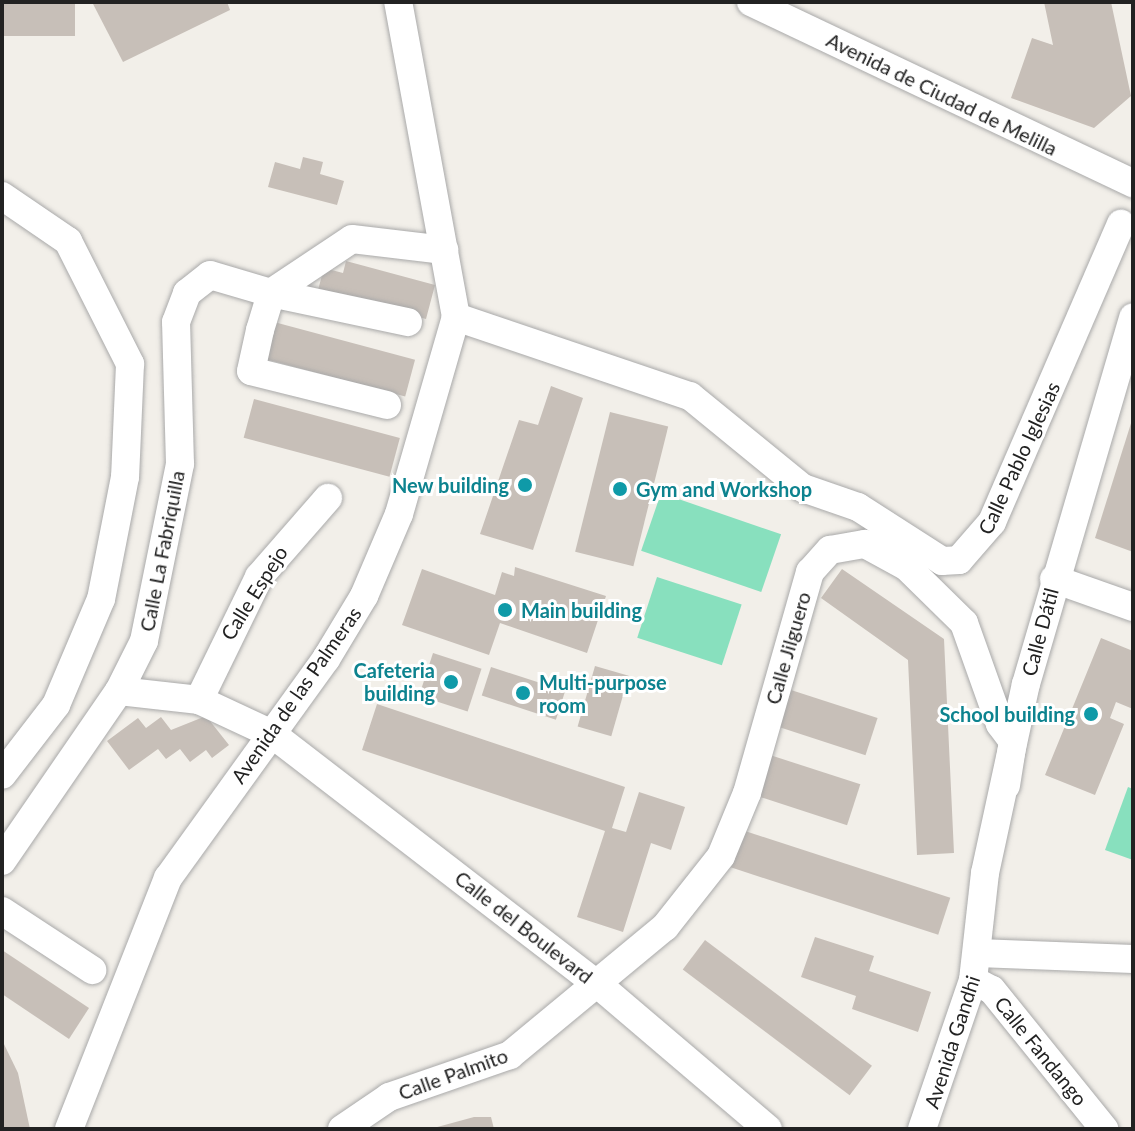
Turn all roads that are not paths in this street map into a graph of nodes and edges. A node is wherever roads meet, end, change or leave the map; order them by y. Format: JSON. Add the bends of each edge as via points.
{"nodes":[{"id":1,"x":398,"y":2,"type":"edge"},
{"id":2,"x":751,"y":2,"type":"edge"},
{"id":3,"x":1133,"y":183,"type":"edge"},
{"id":4,"x":2,"y":196,"type":"edge"},
{"id":5,"x":1121,"y":224,"type":"dead end"},
{"id":6,"x":444,"y":250,"type":"junction"},
{"id":7,"x":271,"y":293,"type":"junction"},
{"id":8,"x":456,"y":317,"type":"junction"},
{"id":9,"x":1133,"y":317,"type":"edge"},
{"id":10,"x":408,"y":322,"type":"dead end"},
{"id":11,"x":387,"y":405,"type":"dead end"},
{"id":12,"x":328,"y":498,"type":"dead end"},
{"id":13,"x":1054,"y":579,"type":"junction"},
{"id":14,"x":1133,"y":607,"type":"edge"},
{"id":15,"x":119,"y":691,"type":"junction"},
{"id":16,"x":199,"y":700,"type":"junction"},
{"id":17,"x":272,"y":734,"type":"junction"},
{"id":18,"x":2,"y":775,"type":"edge"},
{"id":19,"x":1006,"y":785,"type":"junction"},
{"id":20,"x":2,"y":861,"type":"edge"},
{"id":21,"x":2,"y":911,"type":"edge"},
{"id":22,"x":1133,"y":959,"type":"edge"},
{"id":23,"x":976,"y":966,"type":"junction"},
{"id":24,"x":92,"y":970,"type":"dead end"},
{"id":25,"x":601,"y":987,"type":"junction"},
{"id":26,"x":69,"y":1129,"type":"edge"},
{"id":27,"x":342,"y":1129,"type":"edge"},
{"id":28,"x":768,"y":1129,"type":"edge"},
{"id":29,"x":922,"y":1129,"type":"edge"},
{"id":30,"x":1104,"y":1129,"type":"edge"}],
"edges":[{"from":1,"to":6,"type":"street","name":"Avenida de las Palmeras"},
{"from":2,"to":3,"type":"street","name":"Avenida de Ciudad de Melilla"},
{"from":4,"to":18,"type":"street","via":[[68,241],[130,364],[125,477],[101,599],[56,705]]},
{"from":5,"to":8,"type":"street","name":"Calle Pablo Iglesias","via":[[992,522],[959,560],[942,561],[858,507],[803,488],[690,396]]},
{"from":6,"to":7,"type":"street","via":[[352,239]]},
{"from":6,"to":8,"type":"street","name":"Avenida de las Palmeras"},
{"from":7,"to":10,"type":"street"},
{"from":7,"to":11,"type":"street","via":[[251,371]]},
{"from":7,"to":15,"type":"street","name":"Calle La Fabriquilla","via":[[210,275],[187,293],[176,322],[180,464],[144,641]]},
{"from":8,"to":17,"type":"street","name":"Avenida de las Palmeras","via":[[399,514],[364,596]]},
{"from":9,"to":13,"type":"street","name":"Calle Dátil"},
{"from":12,"to":16,"type":"street","name":"Calle Espejo","via":[[259,577]]},
{"from":13,"to":14,"type":"street"},
{"from":13,"to":19,"type":"street","name":"Calle Dátil"},
{"from":15,"to":16,"type":"street","name":"Calle del Boulevard"},
{"from":15,"to":20,"type":"street","name":"Calle La Fabriquilla"},
{"from":16,"to":17,"type":"street","name":"Calle del Boulevard"},
{"from":17,"to":25,"type":"street","name":"Calle del Boulevard"},
{"from":17,"to":26,"type":"street","name":"Avenida de las Palmeras","via":[[168,878]]},
{"from":19,"to":23,"type":"street","name":"Calle Dátil","via":[[985,873]]},
{"from":19,"to":25,"type":"street","name":"Calle Jilguero","via":[[1013,741],[1000,724],[964,623],[907,567],[865,544],[830,550],[810,572],[747,793],[721,856],[665,927]]},
{"from":21,"to":24,"type":"street"},
{"from":22,"to":23,"type":"street"},
{"from":23,"to":29,"type":"street","name":"Avenida Gandhi"},
{"from":23,"to":30,"type":"street","name":"Calle Fandango"},
{"from":25,"to":27,"type":"street","name":"Calle Palmito","via":[[510,1055],[389,1097]]},
{"from":25,"to":28,"type":"street","name":"Calle del Boulevard"}]}
